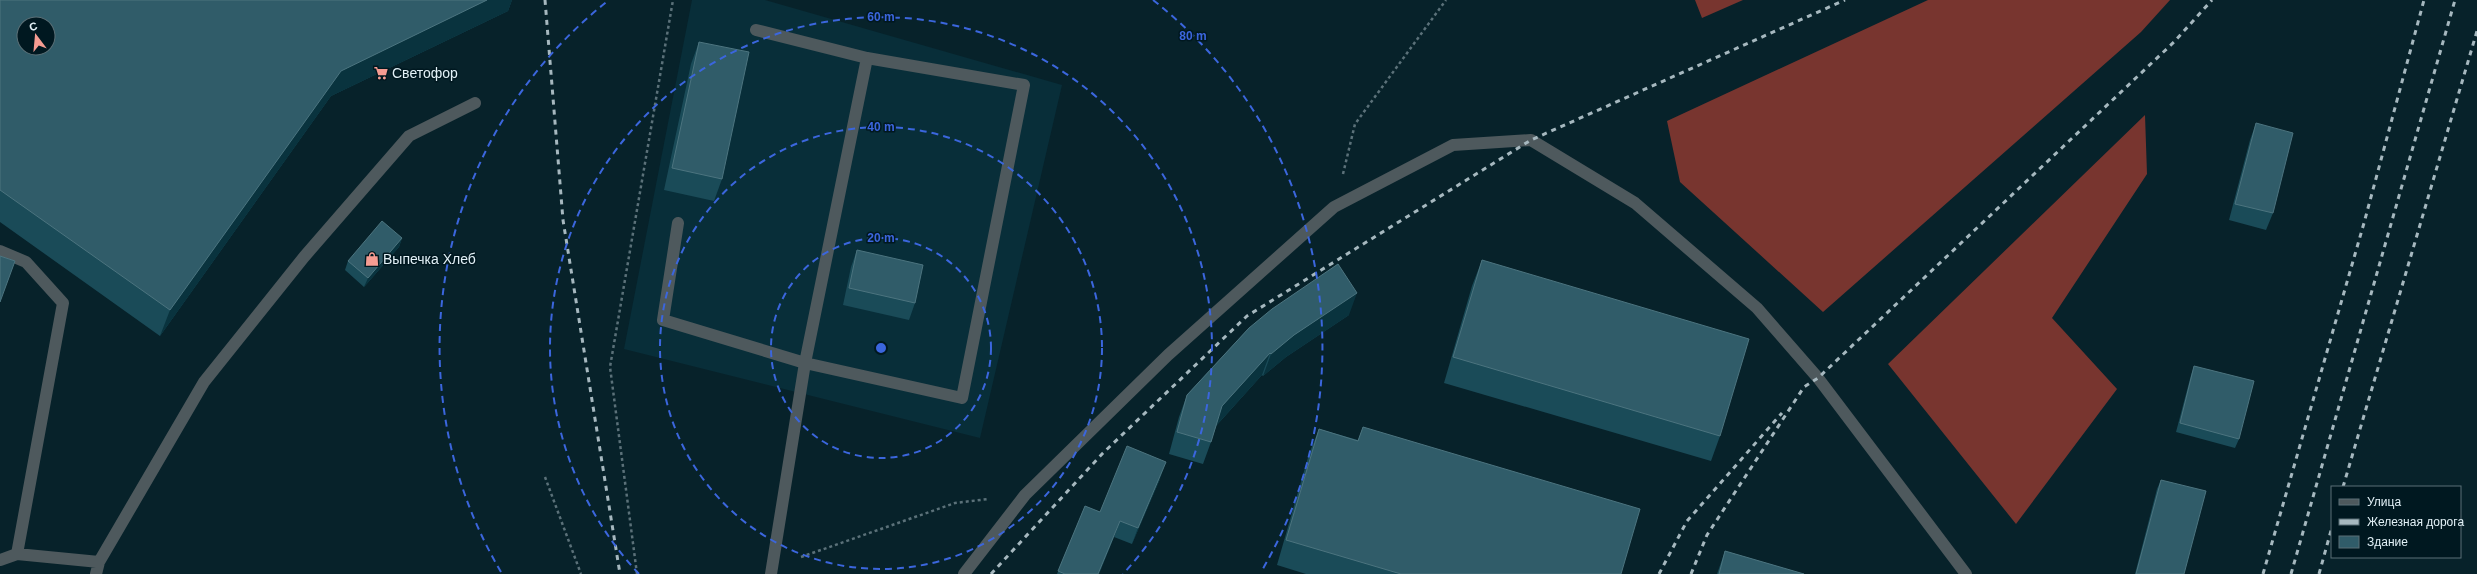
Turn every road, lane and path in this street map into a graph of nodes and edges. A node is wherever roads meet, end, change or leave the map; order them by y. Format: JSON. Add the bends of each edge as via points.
{"nodes":[{"id":1,"x":673,"y":0,"type":"edge"},
{"id":2,"x":1446,"y":0,"type":"edge"},
{"id":3,"x":756,"y":30,"type":"dead end"},
{"id":4,"x":867,"y":58,"type":"junction"},
{"id":5,"x":475,"y":103,"type":"dead end"},
{"id":6,"x":1334,"y":207,"type":"junction"},
{"id":7,"x":678,"y":223,"type":"dead end"},
{"id":8,"x":0,"y":251,"type":"edge"},
{"id":9,"x":805,"y":363,"type":"junction"},
{"id":10,"x":546,"y":477,"type":"dead end"},
{"id":11,"x":1025,"y":495,"type":"junction"},
{"id":12,"x":17,"y":554,"type":"junction"},
{"id":13,"x":0,"y":560,"type":"edge"},
{"id":14,"x":97,"y":568,"type":"edge"},
{"id":15,"x":771,"y":571,"type":"edge"},
{"id":16,"x":581,"y":574,"type":"edge"},
{"id":17,"x":637,"y":574,"type":"edge"},
{"id":18,"x":964,"y":574,"type":"edge"},
{"id":19,"x":1966,"y":574,"type":"edge"}],
"edges":[{"from":1,"to":17,"type":"path","via":[[610,367]]},
{"from":2,"to":6,"type":"path","via":[[1355,124]]},
{"from":3,"to":4,"type":"lane"},
{"from":4,"to":9,"type":"lane"},
{"from":4,"to":9,"type":"lane","via":[[1024,85],[962,398]]},
{"from":5,"to":14,"type":"lane","via":[[409,136],[304,257],[204,382]]},
{"from":6,"to":11,"type":"lane","via":[[1168,355]]},
{"from":6,"to":19,"type":"lane","via":[[1453,145],[1531,140],[1635,203],[1757,308],[1818,378]]},
{"from":7,"to":9,"type":"lane","via":[[663,320]]},
{"from":8,"to":12,"type":"lane","via":[[26,262],[63,303]]},
{"from":9,"to":15,"type":"lane"},
{"from":10,"to":16,"type":"path"},
{"from":11,"to":15,"type":"path","via":[[955,503]]},
{"from":11,"to":18,"type":"lane"},
{"from":12,"to":13,"type":"lane"},
{"from":12,"to":14,"type":"lane"}]}
